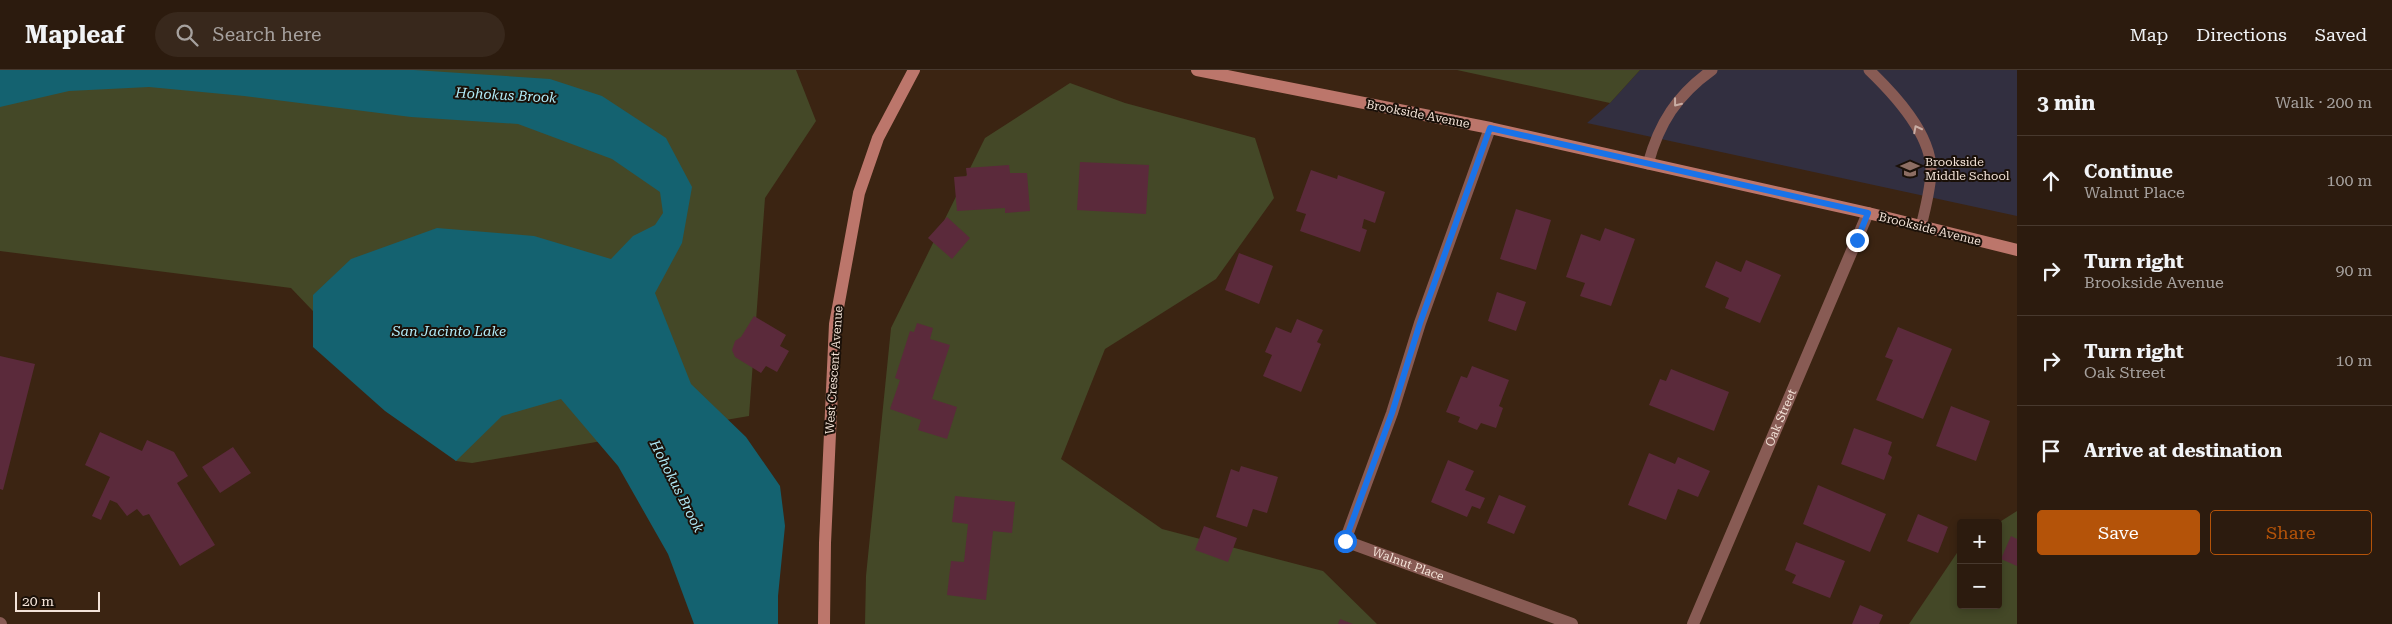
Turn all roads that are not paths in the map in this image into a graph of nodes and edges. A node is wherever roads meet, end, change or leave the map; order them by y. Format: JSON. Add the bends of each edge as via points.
{"nodes":[{"id":1,"x":914,"y":70,"type":"edge"},
{"id":2,"x":1197,"y":70,"type":"edge"},
{"id":3,"x":1712,"y":70,"type":"edge"},
{"id":4,"x":1870,"y":70,"type":"edge"},
{"id":5,"x":1490,"y":128,"type":"junction"},
{"id":6,"x":1648,"y":164,"type":"junction"},
{"id":7,"x":1868,"y":213,"type":"junction"},
{"id":8,"x":1921,"y":227,"type":"junction"},
{"id":9,"x":2017,"y":250,"type":"edge"},
{"id":10,"x":824,"y":624,"type":"edge"},
{"id":11,"x":1572,"y":624,"type":"edge"},
{"id":12,"x":1693,"y":624,"type":"edge"}],
"edges":[{"from":1,"to":10,"type":"main road","name":"West Crescent Avenue","via":[[878,138],[859,193],[835,324]]},
{"from":2,"to":5,"type":"main road","name":"Brookside Avenue"},
{"from":3,"to":6,"type":"lane","one_way":true,"via":[[1675,105],[1656,136]]},
{"from":8,"to":4,"type":"lane","one_way":true,"via":[[1931,169],[1925,144],[1913,120]]},
{"from":5,"to":6,"type":"main road","name":"Brookside Avenue"},
{"from":5,"to":11,"type":"street","name":"Walnut Place","via":[[1345,541]]},
{"from":6,"to":7,"type":"main road","name":"Brookside Avenue"},
{"from":7,"to":8,"type":"main road","name":"Brookside Avenue"},
{"from":7,"to":12,"type":"street","name":"Oak Street"},
{"from":8,"to":9,"type":"main road","name":"Brookside Avenue"}]}
